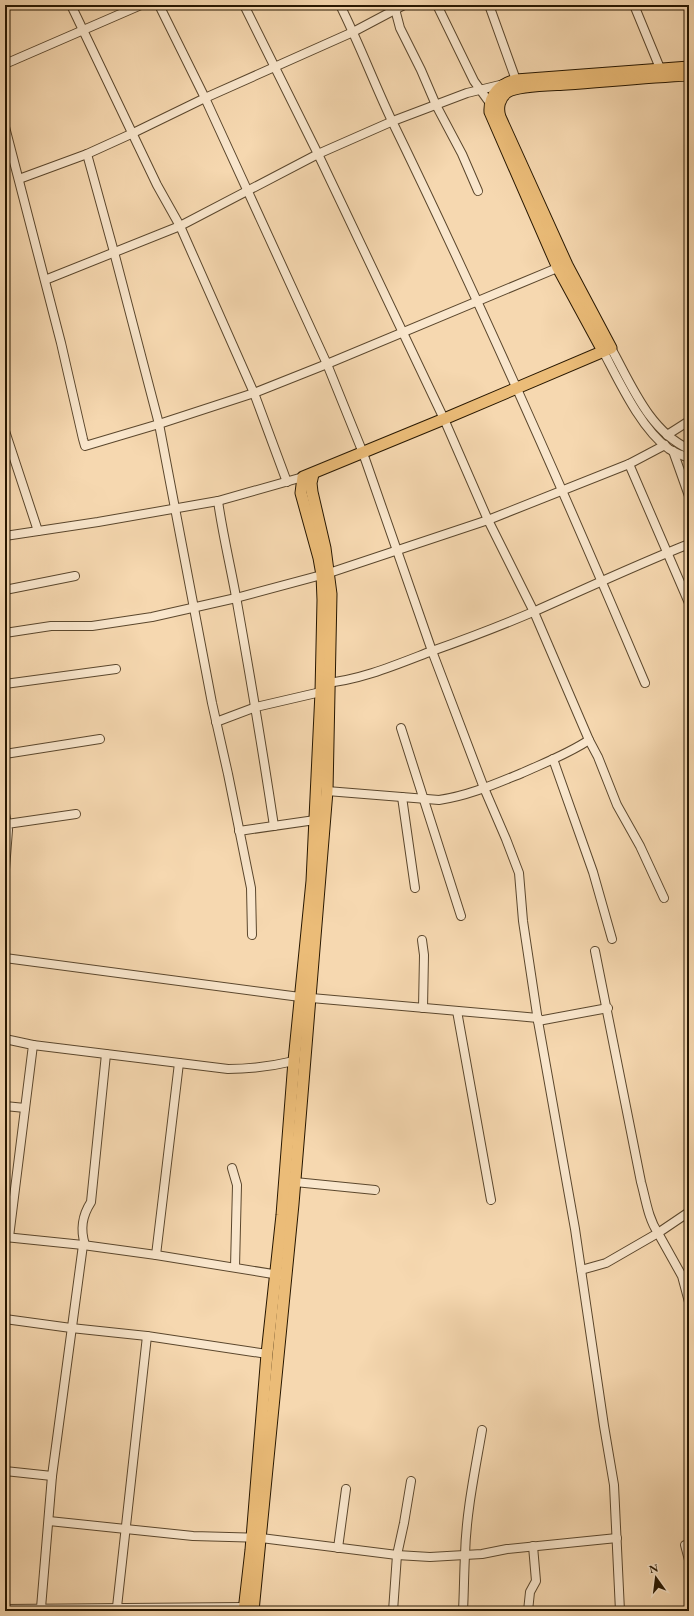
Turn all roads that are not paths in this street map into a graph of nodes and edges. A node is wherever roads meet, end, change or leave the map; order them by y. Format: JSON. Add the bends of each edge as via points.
{"nodes":[{"id":1,"x":71,"y":5,"type":"edge"},
{"id":2,"x":141,"y":5,"type":"edge"},
{"id":3,"x":160,"y":5,"type":"edge"},
{"id":4,"x":244,"y":5,"type":"edge"},
{"id":5,"x":340,"y":5,"type":"edge"},
{"id":6,"x":404,"y":5,"type":"edge"},
{"id":7,"x":437,"y":5,"type":"edge"},
{"id":8,"x":489,"y":5,"type":"edge"},
{"id":9,"x":634,"y":5,"type":"edge"},
{"id":10,"x":395,"y":9,"type":"junction"},
{"id":11,"x":82,"y":32,"type":"junction"},
{"id":12,"x":353,"y":32,"type":"junction"},
{"id":13,"x":5,"y":64,"type":"edge"},
{"id":14,"x":689,"y":66,"type":"edge"},
{"id":15,"x":275,"y":67,"type":"junction"},
{"id":16,"x":662,"y":72,"type":"junction"},
{"id":17,"x":689,"y":75,"type":"edge"},
{"id":18,"x":516,"y":80,"type":"junction"},
{"id":19,"x":504,"y":84,"type":"junction"},
{"id":20,"x":479,"y":89,"type":"junction"},
{"id":21,"x":205,"y":98,"type":"junction"},
{"id":22,"x":436,"y":105,"type":"junction"},
{"id":23,"x":494,"y":107,"type":"junction"},
{"id":24,"x":393,"y":121,"type":"junction"},
{"id":25,"x":5,"y":128,"type":"edge"},
{"id":26,"x":132,"y":134,"type":"junction"},
{"id":27,"x":87,"y":154,"type":"junction"},
{"id":28,"x":318,"y":154,"type":"junction"},
{"id":29,"x":19,"y":179,"type":"junction"},
{"id":30,"x":247,"y":190,"type":"junction"},
{"id":31,"x":478,"y":191,"type":"dead end"},
{"id":32,"x":180,"y":226,"type":"junction"},
{"id":33,"x":114,"y":252,"type":"junction"},
{"id":34,"x":563,"y":266,"type":"junction"},
{"id":35,"x":45,"y":280,"type":"junction"},
{"id":36,"x":478,"y":300,"type":"junction"},
{"id":37,"x":403,"y":333,"type":"junction"},
{"id":38,"x":598,"y":341,"type":"junction"},
{"id":39,"x":607,"y":353,"type":"junction"},
{"id":40,"x":584,"y":360,"type":"junction"},
{"id":41,"x":326,"y":364,"type":"junction"},
{"id":42,"x":516,"y":388,"type":"junction"},
{"id":43,"x":254,"y":393,"type":"junction"},
{"id":44,"x":444,"y":419,"type":"junction"},
{"id":45,"x":689,"y":421,"type":"edge"},
{"id":46,"x":159,"y":424,"type":"junction"},
{"id":47,"x":5,"y":431,"type":"edge"},
{"id":48,"x":667,"y":436,"type":"junction"},
{"id":49,"x":665,"y":446,"type":"junction"},
{"id":50,"x":689,"y":449,"type":"edge"},
{"id":51,"x":673,"y":451,"type":"junction"},
{"id":52,"x":363,"y":453,"type":"junction"},
{"id":53,"x":689,"y":458,"type":"edge"},
{"id":54,"x":629,"y":464,"type":"junction"},
{"id":55,"x":308,"y":476,"type":"junction"},
{"id":56,"x":286,"y":482,"type":"junction"},
{"id":57,"x":562,"y":489,"type":"junction"},
{"id":58,"x":689,"y":496,"type":"edge"},
{"id":59,"x":218,"y":501,"type":"junction"},
{"id":60,"x":174,"y":508,"type":"junction"},
{"id":61,"x":488,"y":520,"type":"junction"},
{"id":62,"x":38,"y":531,"type":"junction"},
{"id":63,"x":5,"y":536,"type":"edge"},
{"id":64,"x":689,"y":544,"type":"edge"},
{"id":65,"x":397,"y":550,"type":"junction"},
{"id":66,"x":667,"y":552,"type":"junction"},
{"id":67,"x":326,"y":574,"type":"junction"},
{"id":68,"x":74,"y":576,"type":"dead end"},
{"id":69,"x":602,"y":580,"type":"junction"},
{"id":70,"x":5,"y":590,"type":"edge"},
{"id":71,"x":236,"y":598,"type":"junction"},
{"id":72,"x":689,"y":603,"type":"edge"},
{"id":73,"x":194,"y":608,"type":"junction"},
{"id":74,"x":534,"y":612,"type":"junction"},
{"id":75,"x":5,"y":634,"type":"edge"},
{"id":76,"x":432,"y":651,"type":"junction"},
{"id":77,"x":116,"y":669,"type":"dead end"},
{"id":78,"x":645,"y":683,"type":"dead end"},
{"id":79,"x":5,"y":684,"type":"edge"},
{"id":80,"x":325,"y":687,"type":"junction"},
{"id":81,"x":256,"y":707,"type":"junction"},
{"id":82,"x":216,"y":722,"type":"junction"},
{"id":83,"x":401,"y":728,"type":"dead end"},
{"id":84,"x":100,"y":739,"type":"dead end"},
{"id":85,"x":589,"y":740,"type":"junction"},
{"id":86,"x":5,"y":754,"type":"edge"},
{"id":87,"x":552,"y":759,"type":"junction"},
{"id":88,"x":484,"y":788,"type":"junction"},
{"id":89,"x":327,"y":791,"type":"junction"},
{"id":90,"x":402,"y":797,"type":"junction"},
{"id":91,"x":424,"y":799,"type":"junction"},
{"id":92,"x":5,"y":814,"type":"edge"},
{"id":93,"x":76,"y":814,"type":"dead end"},
{"id":94,"x":315,"y":820,"type":"junction"},
{"id":95,"x":7,"y":824,"type":"junction"},
{"id":96,"x":274,"y":826,"type":"junction"},
{"id":97,"x":240,"y":831,"type":"junction"},
{"id":98,"x":5,"y":869,"type":"edge"},
{"id":99,"x":415,"y":888,"type":"dead end"},
{"id":100,"x":664,"y":898,"type":"dead end"},
{"id":101,"x":461,"y":916,"type":"dead end"},
{"id":102,"x":252,"y":935,"type":"dead end"},
{"id":103,"x":612,"y":939,"type":"dead end"},
{"id":104,"x":422,"y":940,"type":"dead end"},
{"id":105,"x":596,"y":951,"type":"dead end"},
{"id":106,"x":5,"y":958,"type":"edge"},
{"id":107,"x":305,"y":998,"type":"junction"},
{"id":108,"x":423,"y":1008,"type":"junction"},
{"id":109,"x":608,"y":1008,"type":"junction"},
{"id":110,"x":457,"y":1010,"type":"junction"},
{"id":111,"x":538,"y":1019,"type":"junction"},
{"id":112,"x":5,"y":1039,"type":"edge"},
{"id":113,"x":32,"y":1045,"type":"junction"},
{"id":114,"x":106,"y":1054,"type":"junction"},
{"id":115,"x":294,"y":1061,"type":"junction"},
{"id":116,"x":179,"y":1063,"type":"junction"},
{"id":117,"x":5,"y":1106,"type":"edge"},
{"id":118,"x":25,"y":1108,"type":"junction"},
{"id":119,"x":232,"y":1168,"type":"dead end"},
{"id":120,"x":295,"y":1182,"type":"junction"},
{"id":121,"x":375,"y":1190,"type":"dead end"},
{"id":122,"x":491,"y":1200,"type":"dead end"},
{"id":123,"x":689,"y":1212,"type":"edge"},
{"id":124,"x":658,"y":1233,"type":"junction"},
{"id":125,"x":7,"y":1237,"type":"edge"},
{"id":126,"x":84,"y":1245,"type":"junction"},
{"id":127,"x":156,"y":1255,"type":"junction"},
{"id":128,"x":235,"y":1267,"type":"junction"},
{"id":129,"x":581,"y":1270,"type":"junction"},
{"id":130,"x":280,"y":1276,"type":"junction"},
{"id":131,"x":689,"y":1302,"type":"edge"},
{"id":132,"x":5,"y":1319,"type":"edge"},
{"id":133,"x":71,"y":1328,"type":"junction"},
{"id":134,"x":147,"y":1336,"type":"junction"},
{"id":135,"x":267,"y":1354,"type":"junction"},
{"id":136,"x":482,"y":1430,"type":"dead end"},
{"id":137,"x":5,"y":1471,"type":"edge"},
{"id":138,"x":52,"y":1476,"type":"junction"},
{"id":139,"x":411,"y":1481,"type":"dead end"},
{"id":140,"x":346,"y":1489,"type":"dead end"},
{"id":141,"x":49,"y":1521,"type":"junction"},
{"id":142,"x":126,"y":1529,"type":"junction"},
{"id":143,"x":256,"y":1537,"type":"junction"},
{"id":144,"x":617,"y":1538,"type":"junction"},
{"id":145,"x":685,"y":1545,"type":"dead end"},
{"id":146,"x":533,"y":1546,"type":"junction"},
{"id":147,"x":338,"y":1548,"type":"junction"},
{"id":148,"x":397,"y":1555,"type":"junction"},
{"id":149,"x":464,"y":1555,"type":"junction"},
{"id":150,"x":689,"y":1560,"type":"edge"},
{"id":151,"x":117,"y":1607,"type":"junction"},
{"id":152,"x":41,"y":1608,"type":"junction"},
{"id":153,"x":5,"y":1609,"type":"edge"},
{"id":154,"x":247,"y":1610,"type":"edge"},
{"id":155,"x":393,"y":1611,"type":"edge"},
{"id":156,"x":463,"y":1611,"type":"edge"},
{"id":157,"x":528,"y":1611,"type":"edge"},
{"id":158,"x":620,"y":1611,"type":"edge"}],
"edges":[{"from":1,"to":11,"type":"street"},
{"from":2,"to":11,"type":"street"},
{"from":3,"to":21,"type":"street"},
{"from":4,"to":15,"type":"street"},
{"from":5,"to":12,"type":"street"},
{"from":6,"to":10,"type":"street"},
{"from":7,"to":20,"type":"street"},
{"from":8,"to":18,"type":"street"},
{"from":9,"to":16,"type":"street"},
{"from":10,"to":12,"type":"street"},
{"from":10,"to":22,"type":"street","via":[[400,28]]},
{"from":11,"to":13,"type":"street"},
{"from":11,"to":26,"type":"street"},
{"from":12,"to":15,"type":"street"},
{"from":12,"to":24,"type":"street"},
{"from":14,"to":16,"type":"main road"},
{"from":15,"to":21,"type":"street"},
{"from":15,"to":28,"type":"street"},
{"from":16,"to":17,"type":"main road"},
{"from":16,"to":18,"type":"main road"},
{"from":16,"to":23,"type":"main road","via":[[521,88],[509,91]]},
{"from":18,"to":19,"type":"main road"},
{"from":19,"to":20,"type":"street"},
{"from":19,"to":23,"type":"main road","via":[[495,93]]},
{"from":20,"to":22,"type":"street"},
{"from":20,"to":23,"type":"street"},
{"from":21,"to":26,"type":"street"},
{"from":21,"to":30,"type":"street"},
{"from":22,"to":24,"type":"street"},
{"from":22,"to":31,"type":"street"},
{"from":23,"to":34,"type":"main road","via":[[490,112],[493,119]]},
{"from":24,"to":28,"type":"street"},
{"from":24,"to":36,"type":"street"},
{"from":25,"to":29,"type":"street"},
{"from":26,"to":27,"type":"street"},
{"from":26,"to":32,"type":"street"},
{"from":27,"to":29,"type":"street"},
{"from":27,"to":33,"type":"street"},
{"from":28,"to":30,"type":"street"},
{"from":28,"to":37,"type":"street"},
{"from":29,"to":35,"type":"street"},
{"from":30,"to":32,"type":"street"},
{"from":30,"to":41,"type":"street"},
{"from":32,"to":33,"type":"street"},
{"from":32,"to":43,"type":"street"},
{"from":33,"to":35,"type":"street"},
{"from":33,"to":46,"type":"street"},
{"from":34,"to":36,"type":"street"},
{"from":34,"to":38,"type":"main road"},
{"from":34,"to":39,"type":"main road"},
{"from":35,"to":46,"type":"street","via":[[84,445]]},
{"from":36,"to":37,"type":"street"},
{"from":36,"to":42,"type":"street"},
{"from":37,"to":41,"type":"street"},
{"from":37,"to":44,"type":"street"},
{"from":38,"to":39,"type":"main road"},
{"from":38,"to":40,"type":"main road"},
{"from":39,"to":40,"type":"main road"},
{"from":39,"to":48,"type":"street","via":[[654,422]]},
{"from":39,"to":49,"type":"street","via":[[635,408]]},
{"from":40,"to":42,"type":"main road"},
{"from":41,"to":43,"type":"street"},
{"from":41,"to":52,"type":"street"},
{"from":42,"to":44,"type":"main road"},
{"from":42,"to":57,"type":"street"},
{"from":43,"to":46,"type":"street"},
{"from":43,"to":56,"type":"street"},
{"from":44,"to":52,"type":"main road"},
{"from":44,"to":61,"type":"street"},
{"from":45,"to":48,"type":"street"},
{"from":46,"to":60,"type":"street"},
{"from":47,"to":62,"type":"street"},
{"from":48,"to":50,"type":"street"},
{"from":49,"to":51,"type":"street"},
{"from":49,"to":54,"type":"street"},
{"from":51,"to":53,"type":"street"},
{"from":51,"to":58,"type":"street"},
{"from":52,"to":55,"type":"main road"},
{"from":52,"to":65,"type":"street"},
{"from":54,"to":57,"type":"street"},
{"from":54,"to":66,"type":"street"},
{"from":55,"to":56,"type":"street"},
{"from":55,"to":67,"type":"main road","via":[[325,548]]},
{"from":56,"to":59,"type":"street"},
{"from":57,"to":61,"type":"street"},
{"from":57,"to":69,"type":"street"},
{"from":59,"to":60,"type":"street"},
{"from":59,"to":71,"type":"street"},
{"from":60,"to":62,"type":"street"},
{"from":60,"to":73,"type":"street"},
{"from":61,"to":65,"type":"street"},
{"from":61,"to":74,"type":"street"},
{"from":62,"to":63,"type":"street"},
{"from":64,"to":66,"type":"street"},
{"from":65,"to":67,"type":"street"},
{"from":65,"to":76,"type":"street"},
{"from":66,"to":69,"type":"street"},
{"from":66,"to":72,"type":"street"},
{"from":67,"to":71,"type":"street"},
{"from":67,"to":80,"type":"main road","via":[[331,594]]},
{"from":68,"to":70,"type":"street"},
{"from":69,"to":74,"type":"street"},
{"from":69,"to":78,"type":"street"},
{"from":71,"to":73,"type":"street"},
{"from":71,"to":81,"type":"street"},
{"from":73,"to":75,"type":"street","via":[[92,626],[52,626]]},
{"from":73,"to":82,"type":"street"},
{"from":74,"to":76,"type":"street"},
{"from":74,"to":85,"type":"street"},
{"from":76,"to":80,"type":"street"},
{"from":76,"to":88,"type":"street"},
{"from":77,"to":79,"type":"street"},
{"from":80,"to":81,"type":"street"},
{"from":80,"to":89,"type":"main road"},
{"from":80,"to":94,"type":"main road"},
{"from":81,"to":82,"type":"street"},
{"from":81,"to":96,"type":"street"},
{"from":82,"to":97,"type":"street"},
{"from":83,"to":91,"type":"street"},
{"from":84,"to":86,"type":"street"},
{"from":85,"to":87,"type":"street"},
{"from":85,"to":100,"type":"street","via":[[617,805],[640,846]]},
{"from":87,"to":88,"type":"street"},
{"from":87,"to":103,"type":"street","via":[[593,872]]},
{"from":88,"to":91,"type":"street","via":[[453,798]]},
{"from":88,"to":111,"type":"street","via":[[519,872],[523,921]]},
{"from":89,"to":90,"type":"street"},
{"from":89,"to":107,"type":"main road"},
{"from":90,"to":91,"type":"street"},
{"from":90,"to":99,"type":"street"},
{"from":91,"to":101,"type":"street"},
{"from":92,"to":95,"type":"street"},
{"from":93,"to":95,"type":"street"},
{"from":94,"to":96,"type":"street"},
{"from":94,"to":107,"type":"main road"},
{"from":95,"to":98,"type":"street"},
{"from":96,"to":97,"type":"street"},
{"from":97,"to":102,"type":"street","via":[[251,888]]},
{"from":104,"to":108,"type":"street"},
{"from":105,"to":109,"type":"street"},
{"from":106,"to":107,"type":"street"},
{"from":107,"to":108,"type":"street"},
{"from":107,"to":115,"type":"main road"},
{"from":107,"to":120,"type":"main road"},
{"from":108,"to":110,"type":"street"},
{"from":109,"to":111,"type":"street"},
{"from":109,"to":124,"type":"street","via":[[641,1182],[649,1213]]},
{"from":110,"to":111,"type":"street"},
{"from":110,"to":122,"type":"street"},
{"from":111,"to":129,"type":"street"},
{"from":112,"to":113,"type":"street"},
{"from":113,"to":114,"type":"street"},
{"from":113,"to":118,"type":"street"},
{"from":114,"to":116,"type":"street"},
{"from":114,"to":126,"type":"street","via":[[91,1202],[83,1218]]},
{"from":115,"to":116,"type":"street","via":[[242,1069]]},
{"from":115,"to":130,"type":"main road"},
{"from":116,"to":127,"type":"street"},
{"from":117,"to":118,"type":"street"},
{"from":118,"to":125,"type":"street"},
{"from":119,"to":128,"type":"street","via":[[237,1185]]},
{"from":120,"to":121,"type":"street"},
{"from":120,"to":130,"type":"main road"},
{"from":123,"to":124,"type":"street"},
{"from":124,"to":129,"type":"street","via":[[606,1263]]},
{"from":124,"to":131,"type":"street","via":[[682,1276]]},
{"from":125,"to":126,"type":"street"},
{"from":126,"to":127,"type":"street"},
{"from":126,"to":133,"type":"street"},
{"from":127,"to":128,"type":"street"},
{"from":128,"to":130,"type":"street"},
{"from":129,"to":144,"type":"street","via":[[614,1485]]},
{"from":130,"to":135,"type":"main road"},
{"from":130,"to":143,"type":"main road"},
{"from":132,"to":133,"type":"street"},
{"from":133,"to":134,"type":"street"},
{"from":133,"to":138,"type":"street"},
{"from":134,"to":135,"type":"street"},
{"from":134,"to":142,"type":"street"},
{"from":135,"to":143,"type":"main road"},
{"from":136,"to":149,"type":"street"},
{"from":137,"to":138,"type":"street"},
{"from":138,"to":141,"type":"street"},
{"from":139,"to":148,"type":"street"},
{"from":140,"to":147,"type":"street"},
{"from":141,"to":142,"type":"street"},
{"from":141,"to":152,"type":"street"},
{"from":142,"to":143,"type":"street","via":[[193,1536]]},
{"from":142,"to":151,"type":"street"},
{"from":143,"to":147,"type":"street"},
{"from":143,"to":154,"type":"main road"},
{"from":144,"to":146,"type":"street"},
{"from":144,"to":158,"type":"street"},
{"from":145,"to":150,"type":"street"},
{"from":146,"to":149,"type":"street"},
{"from":146,"to":157,"type":"street","via":[[536,1581],[530,1592]]},
{"from":147,"to":148,"type":"street"},
{"from":148,"to":149,"type":"street"},
{"from":148,"to":155,"type":"street"},
{"from":149,"to":156,"type":"street"},
{"from":151,"to":152,"type":"street"},
{"from":151,"to":154,"type":"street"},
{"from":152,"to":153,"type":"street"}]}
